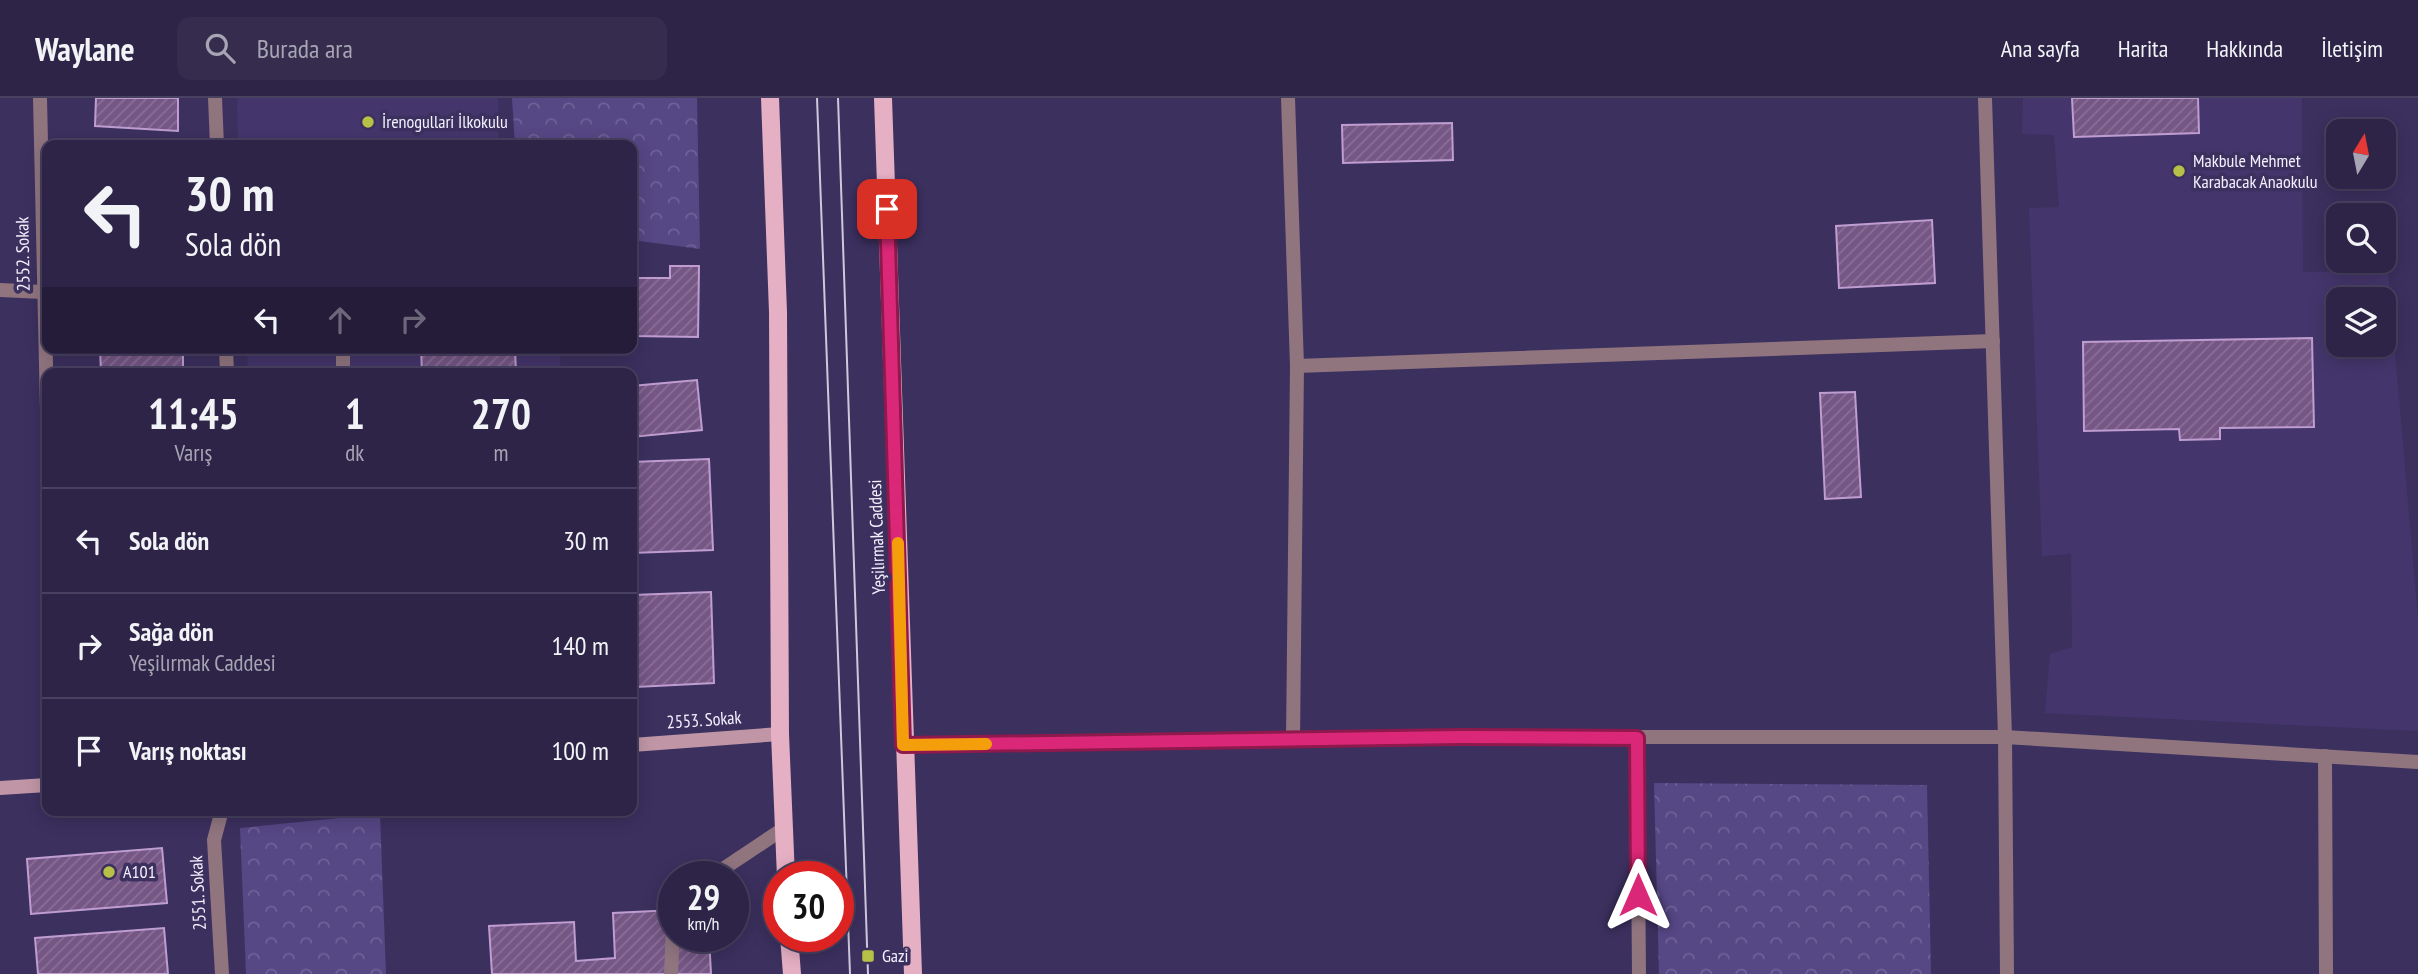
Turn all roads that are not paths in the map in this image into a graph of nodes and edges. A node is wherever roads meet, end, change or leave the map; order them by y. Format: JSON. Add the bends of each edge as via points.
{"nodes":[{"id":1,"x":40,"y":98,"type":"edge"},
{"id":2,"x":215,"y":98,"type":"edge"},
{"id":3,"x":770,"y":98,"type":"edge"},
{"id":4,"x":883,"y":98,"type":"edge"},
{"id":5,"x":1288,"y":98,"type":"edge"},
{"id":6,"x":1985,"y":98,"type":"edge"},
{"id":7,"x":217,"y":140,"type":"edge"},
{"id":8,"x":42,"y":227,"type":"edge"},
{"id":9,"x":0,"y":290,"type":"edge"},
{"id":10,"x":42,"y":292,"type":"edge"},
{"id":11,"x":1993,"y":341,"type":"junction"},
{"id":12,"x":1297,"y":366,"type":"junction"},
{"id":13,"x":780,"y":734,"type":"junction"},
{"id":14,"x":2005,"y":737,"type":"junction"},
{"id":15,"x":1637,"y":738,"type":"junction"},
{"id":16,"x":1293,"y":740,"type":"junction"},
{"id":17,"x":637,"y":745,"type":"edge"},
{"id":18,"x":903,"y":745,"type":"junction"},
{"id":19,"x":2325,"y":756,"type":"junction"},
{"id":20,"x":2418,"y":762,"type":"edge"},
{"id":21,"x":42,"y":785,"type":"edge"},
{"id":22,"x":0,"y":788,"type":"edge"},
{"id":23,"x":220,"y":816,"type":"edge"},
{"id":24,"x":783,"y":829,"type":"junction"},
{"id":25,"x":735,"y":861,"type":"edge"},
{"id":26,"x":785,"y":861,"type":"edge"},
{"id":27,"x":672,"y":952,"type":"edge"},
{"id":28,"x":790,"y":952,"type":"edge"},
{"id":29,"x":222,"y":974,"type":"edge"},
{"id":30,"x":671,"y":974,"type":"edge"},
{"id":31,"x":792,"y":974,"type":"edge"},
{"id":32,"x":913,"y":974,"type":"edge"},
{"id":33,"x":1639,"y":974,"type":"edge"},
{"id":34,"x":2007,"y":974,"type":"edge"},
{"id":35,"x":2326,"y":974,"type":"edge"}],
"edges":[{"from":1,"to":8,"type":"street","name":"2552. Sokak"},
{"from":2,"to":7,"type":"street"},
{"from":3,"to":13,"type":"main road","via":[[778,312]]},
{"from":4,"to":18,"type":"main road","name":"Yeşilırmak Caddesi"},
{"from":5,"to":12,"type":"street"},
{"from":6,"to":11,"type":"street"},
{"from":9,"to":10,"type":"street"},
{"from":11,"to":12,"type":"street"},
{"from":11,"to":14,"type":"street"},
{"from":12,"to":16,"type":"street"},
{"from":13,"to":17,"type":"street","name":"2553. Sokak"},
{"from":13,"to":24,"type":"main road"},
{"from":14,"to":15,"type":"street"},
{"from":14,"to":19,"type":"street"},
{"from":14,"to":34,"type":"street"},
{"from":15,"to":16,"type":"street"},
{"from":15,"to":33,"type":"street"},
{"from":16,"to":18,"type":"street"},
{"from":18,"to":32,"type":"main road","name":"Yeşilırmak Caddesi"},
{"from":19,"to":20,"type":"street"},
{"from":19,"to":35,"type":"street"},
{"from":21,"to":22,"type":"street"},
{"from":23,"to":29,"type":"street","name":"2551. Sokak","via":[[214,840]]},
{"from":24,"to":25,"type":"street"},
{"from":24,"to":26,"type":"main road"},
{"from":27,"to":30,"type":"street"},
{"from":28,"to":31,"type":"main road"}]}
